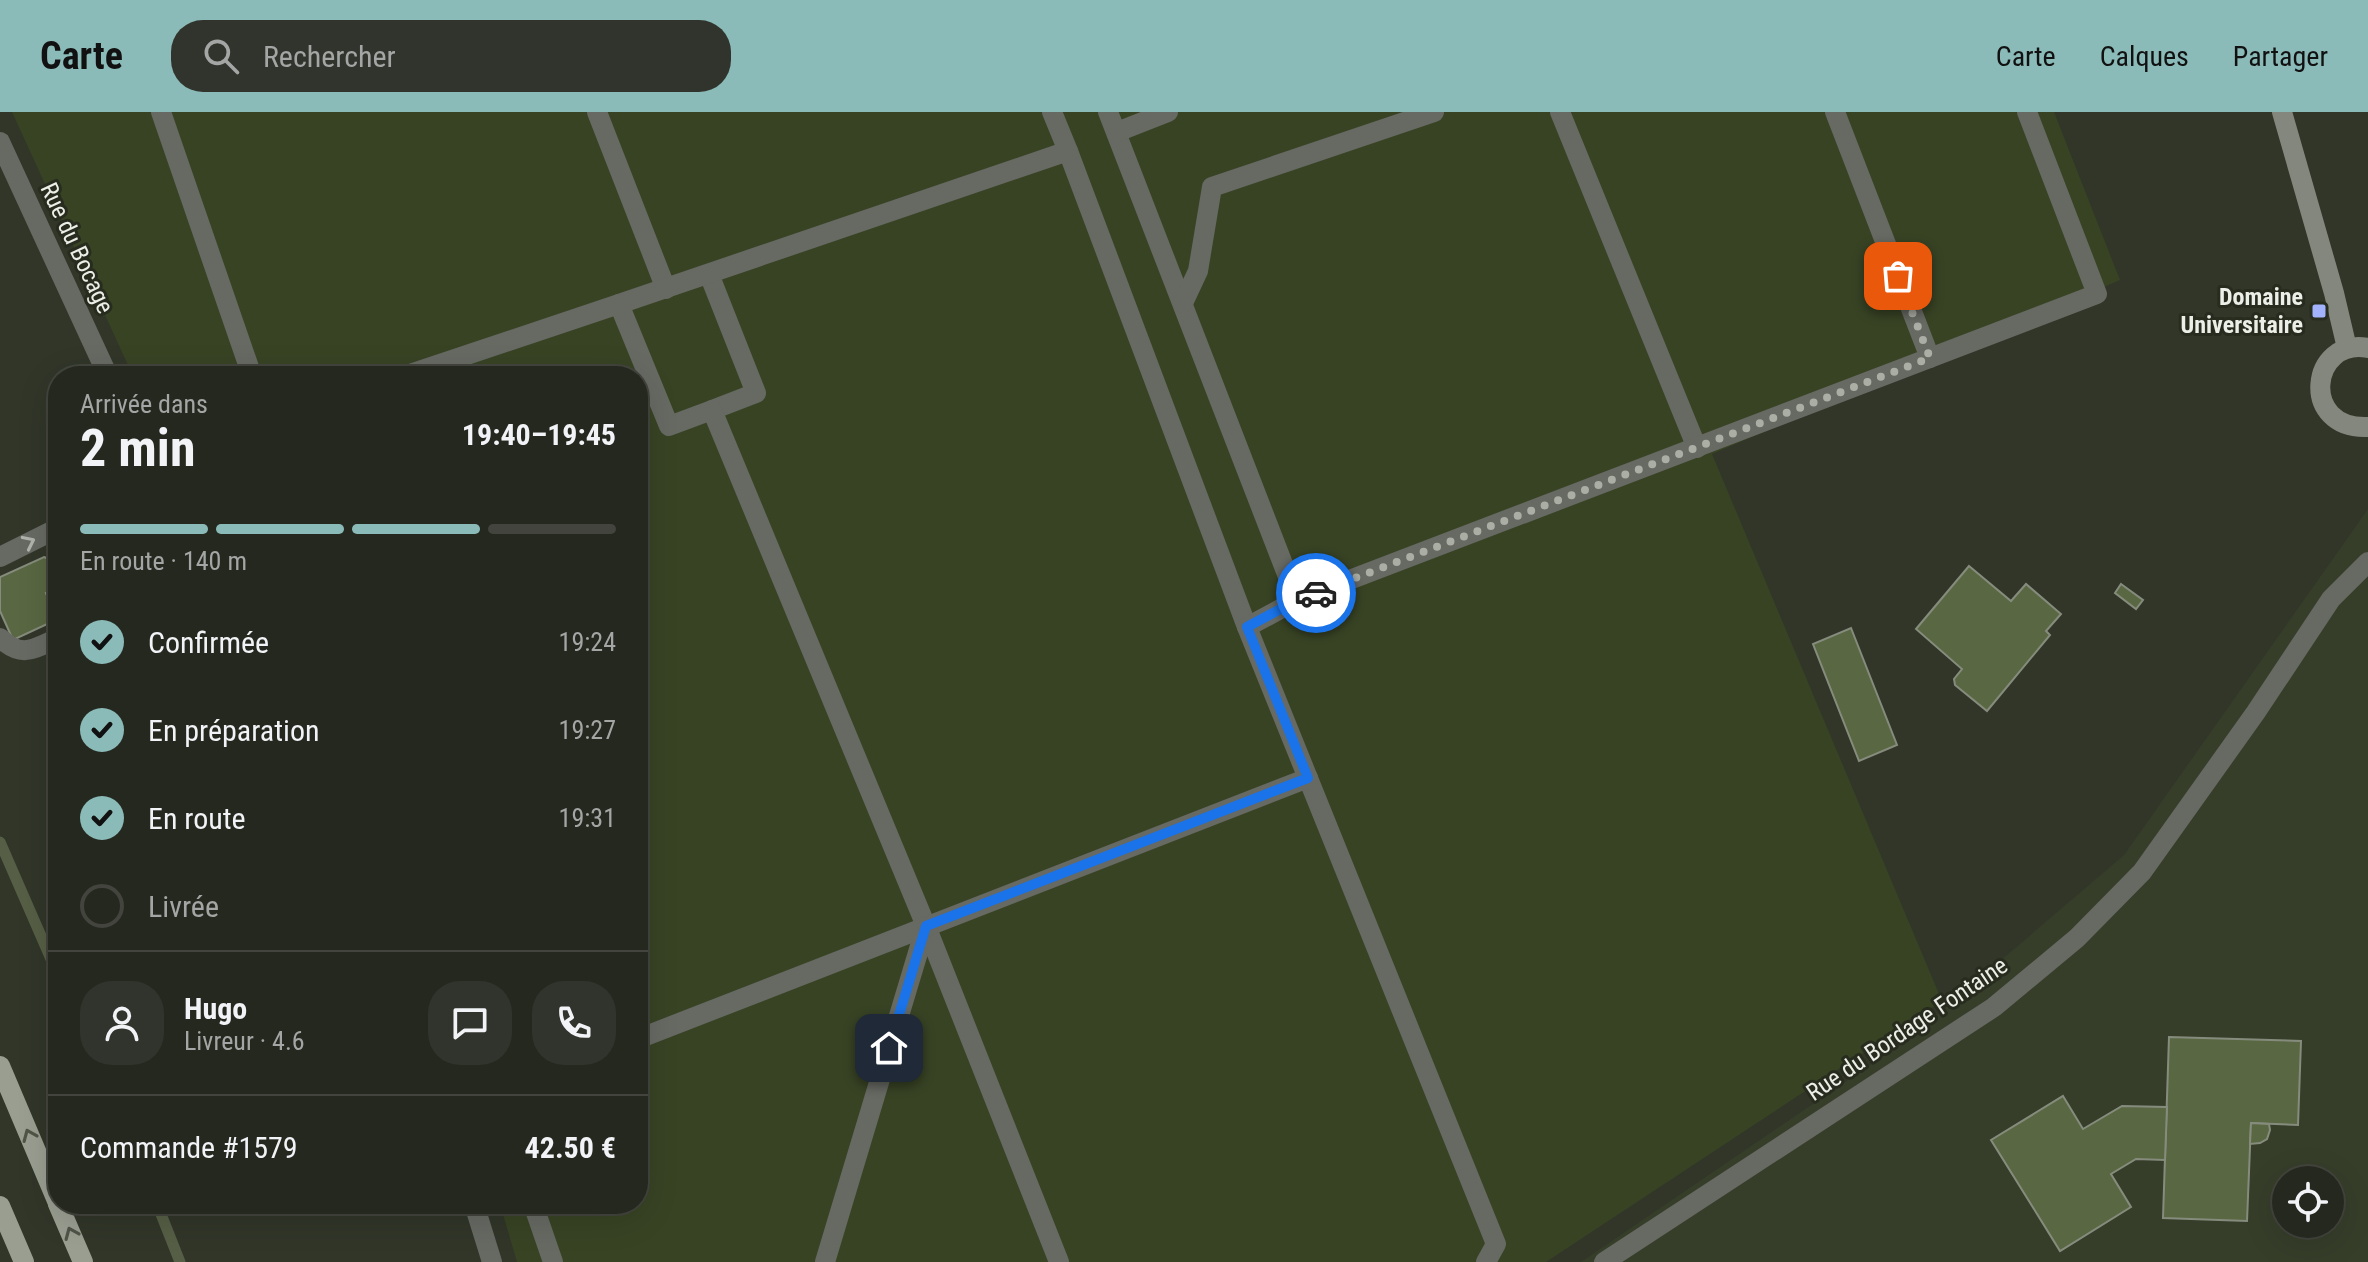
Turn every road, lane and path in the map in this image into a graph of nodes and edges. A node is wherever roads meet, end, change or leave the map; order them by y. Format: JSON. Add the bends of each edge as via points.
{"nodes":[{"id":1,"x":161,"y":112,"type":"edge"},
{"id":2,"x":597,"y":112,"type":"edge"},
{"id":3,"x":1052,"y":112,"type":"edge"},
{"id":4,"x":1108,"y":112,"type":"edge"},
{"id":5,"x":1168,"y":112,"type":"edge"},
{"id":6,"x":1434,"y":112,"type":"edge"},
{"id":7,"x":1560,"y":112,"type":"edge"},
{"id":8,"x":1835,"y":112,"type":"edge"},
{"id":9,"x":2027,"y":112,"type":"edge"},
{"id":10,"x":2282,"y":112,"type":"edge"},
{"id":11,"x":1117,"y":132,"type":"junction"},
{"id":12,"x":0,"y":142,"type":"edge"},
{"id":13,"x":1068,"y":151,"type":"junction"},
{"id":14,"x":709,"y":274,"type":"junction"},
{"id":15,"x":666,"y":289,"type":"junction"},
{"id":16,"x":1183,"y":303,"type":"junction"},
{"id":17,"x":619,"y":304,"type":"junction"},
{"id":18,"x":2358,"y":348,"type":"edge"},
{"id":19,"x":1930,"y":358,"type":"junction"},
{"id":20,"x":103,"y":366,"type":"edge"},
{"id":21,"x":249,"y":366,"type":"edge"},
{"id":22,"x":434,"y":366,"type":"edge"},
{"id":23,"x":644,"y":366,"type":"edge"},
{"id":24,"x":648,"y":375,"type":"edge"},
{"id":25,"x":712,"y":410,"type":"junction"},
{"id":26,"x":2368,"y":427,"type":"edge"},
{"id":27,"x":1697,"y":448,"type":"junction"},
{"id":28,"x":48,"y":533,"type":"edge"},
{"id":29,"x":0,"y":557,"type":"edge"},
{"id":30,"x":2368,"y":562,"type":"edge"},
{"id":31,"x":1297,"y":600,"type":"junction"},
{"id":32,"x":1247,"y":627,"type":"junction"},
{"id":33,"x":0,"y":638,"type":"edge"},
{"id":34,"x":48,"y":643,"type":"edge"},
{"id":35,"x":1308,"y":778,"type":"junction"},
{"id":36,"x":926,"y":926,"type":"junction"},
{"id":37,"x":648,"y":1035,"type":"edge"},
{"id":38,"x":0,"y":1066,"type":"edge"},
{"id":39,"x":48,"y":1180,"type":"edge"},
{"id":40,"x":0,"y":1206,"type":"edge"},
{"id":41,"x":62,"y":1214,"type":"edge"},
{"id":42,"x":477,"y":1214,"type":"edge"},
{"id":43,"x":536,"y":1214,"type":"edge"},
{"id":44,"x":24,"y":1262,"type":"edge"},
{"id":45,"x":83,"y":1262,"type":"edge"},
{"id":46,"x":492,"y":1262,"type":"edge"},
{"id":47,"x":553,"y":1262,"type":"edge"},
{"id":48,"x":825,"y":1262,"type":"edge"},
{"id":49,"x":1059,"y":1262,"type":"edge"},
{"id":50,"x":1486,"y":1262,"type":"edge"},
{"id":51,"x":1604,"y":1262,"type":"edge"}],
"edges":[{"from":1,"to":21,"type":"street"},
{"from":2,"to":15,"type":"street"},
{"from":3,"to":13,"type":"street"},
{"from":4,"to":11,"type":"street"},
{"from":5,"to":11,"type":"street"},
{"from":6,"to":16,"type":"street","via":[[1212,187],[1198,271]]},
{"from":7,"to":27,"type":"street"},
{"from":8,"to":19,"type":"street"},
{"from":9,"to":19,"type":"street","via":[[2097,294]]},
{"from":10,"to":18,"type":"street","via":[[2334,293]]},
{"from":11,"to":16,"type":"street"},
{"from":12,"to":20,"type":"street","name":"Rue du Bocage"},
{"from":13,"to":14,"type":"street"},
{"from":13,"to":32,"type":"street"},
{"from":14,"to":15,"type":"street"},
{"from":14,"to":25,"type":"street","via":[[756,393]]},
{"from":15,"to":17,"type":"street"},
{"from":16,"to":31,"type":"street"},
{"from":17,"to":22,"type":"street"},
{"from":17,"to":23,"type":"street"},
{"from":18,"to":26,"type":"street","via":[[2335,355],[2320,377],[2319,391],[2331,416],[2355,428]]},
{"from":19,"to":27,"type":"street"},
{"from":24,"to":25,"type":"street","via":[[669,426]]},
{"from":25,"to":36,"type":"street"},
{"from":27,"to":31,"type":"street"},
{"from":29,"to":28,"type":"street","one_way":true},
{"from":30,"to":51,"type":"street","name":"Rue du Bordage Fontaine","via":[[2331,599],[2142,872],[2077,938],[1994,1007]]},
{"from":31,"to":32,"type":"street"},
{"from":32,"to":35,"type":"street"},
{"from":33,"to":34,"type":"street","via":[[12,649],[27,652]]},
{"from":35,"to":36,"type":"street"},
{"from":35,"to":50,"type":"street","via":[[1496,1244]]},
{"from":36,"to":37,"type":"street"},
{"from":36,"to":48,"type":"street"},
{"from":36,"to":49,"type":"street"},
{"from":39,"to":38,"type":"main road","one_way":true},
{"from":40,"to":44,"type":"main road"},
{"from":45,"to":41,"type":"main road","one_way":true},
{"from":42,"to":46,"type":"street"},
{"from":43,"to":47,"type":"street"}]}
